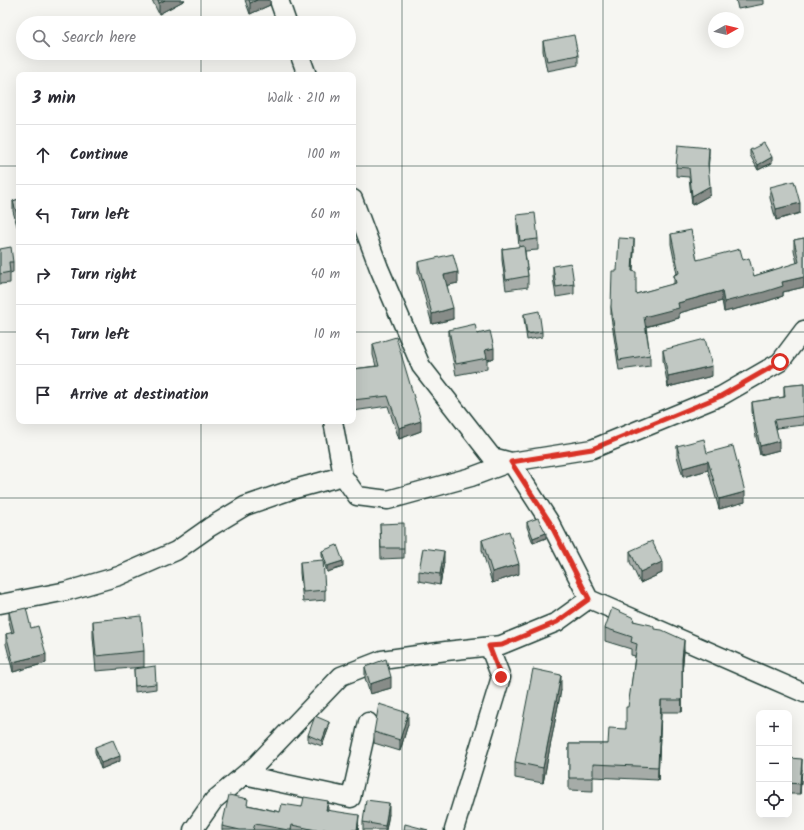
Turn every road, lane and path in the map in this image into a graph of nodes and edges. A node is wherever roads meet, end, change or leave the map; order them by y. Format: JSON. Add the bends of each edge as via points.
{"nodes":[{"id":1,"x":279,"y":0,"type":"edge"},
{"id":2,"x":285,"y":16,"type":"edge"},
{"id":3,"x":302,"y":60,"type":"edge"},
{"id":4,"x":306,"y":72,"type":"edge"},
{"id":5,"x":356,"y":207,"type":"edge"},
{"id":6,"x":804,"y":330,"type":"edge"},
{"id":7,"x":334,"y":424,"type":"edge"},
{"id":8,"x":511,"y":462,"type":"junction"},
{"id":9,"x":343,"y":476,"type":"junction"},
{"id":10,"x":589,"y":599,"type":"junction"},
{"id":11,"x":0,"y":604,"type":"edge"},
{"id":12,"x":489,"y":646,"type":"junction"},
{"id":13,"x":804,"y":693,"type":"edge"},
{"id":14,"x":368,"y":722,"type":"dead end"},
{"id":15,"x":244,"y":775,"type":"junction"},
{"id":16,"x":193,"y":830,"type":"edge"},
{"id":17,"x":454,"y":830,"type":"edge"}],
"edges":[{"from":1,"to":2,"type":"street"},
{"from":3,"to":4,"type":"street"},
{"from":5,"to":8,"type":"street","via":[[421,366],[492,456]]},
{"from":6,"to":8,"type":"street","via":[[780,362],[721,396],[592,449]]},
{"from":7,"to":9,"type":"street"},
{"from":8,"to":9,"type":"street","via":[[471,477],[388,500],[357,496]]},
{"from":8,"to":10,"type":"street","via":[[549,521]]},
{"from":9,"to":11,"type":"street","via":[[244,506],[176,551],[118,576],[66,591]]},
{"from":10,"to":12,"type":"street","via":[[557,622],[502,645]]},
{"from":10,"to":13,"type":"street"},
{"from":12,"to":15,"type":"street","via":[[382,660],[341,676],[262,760]]},
{"from":12,"to":17,"type":"street","via":[[501,677]]},
{"from":14,"to":15,"type":"street","via":[[351,798]]},
{"from":15,"to":16,"type":"street","via":[[214,800]]}]}
